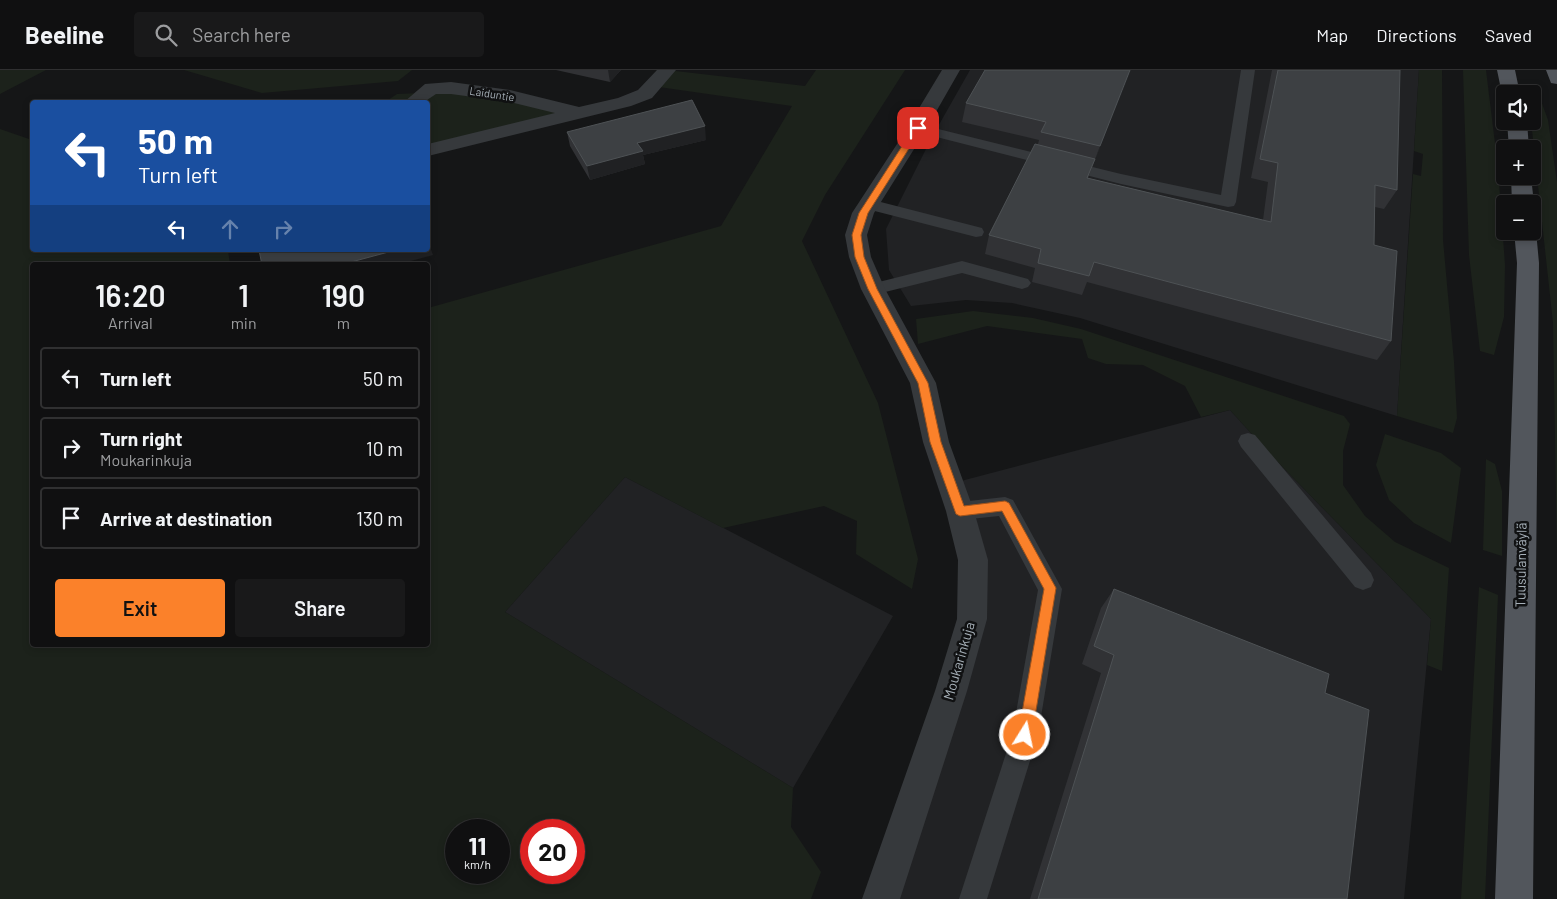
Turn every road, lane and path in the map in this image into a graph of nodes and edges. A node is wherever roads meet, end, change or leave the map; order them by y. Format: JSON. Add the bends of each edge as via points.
{"nodes":[{"id":1,"x":667,"y":70,"type":"edge"},
{"id":2,"x":951,"y":70,"type":"edge"},
{"id":3,"x":1248,"y":70,"type":"edge"},
{"id":4,"x":1506,"y":70,"type":"edge"},
{"id":5,"x":1555,"y":70,"type":"edge"},
{"id":6,"x":1557,"y":79,"type":"edge"},
{"id":7,"x":1509,"y":85,"type":"edge"},
{"id":8,"x":416,"y":100,"type":"edge"},
{"id":9,"x":575,"y":113,"type":"junction"},
{"id":10,"x":918,"y":128,"type":"junction"},
{"id":11,"x":430,"y":149,"type":"edge"},
{"id":12,"x":869,"y":204,"type":"junction"},
{"id":13,"x":976,"y":232,"type":"dead end"},
{"id":14,"x":1526,"y":240,"type":"edge"},
{"id":15,"x":1022,"y":283,"type":"dead end"},
{"id":16,"x":872,"y":289,"type":"junction"},
{"id":17,"x":1248,"y":441,"type":"dead end"},
{"id":18,"x":960,"y":511,"type":"junction"},
{"id":19,"x":1363,"y":580,"type":"dead end"},
{"id":20,"x":881,"y":899,"type":"edge"},
{"id":21,"x":973,"y":899,"type":"edge"},
{"id":22,"x":1514,"y":899,"type":"edge"}],
"edges":[{"from":1,"to":9,"type":"street","name":"Laiduntie","via":[[645,94]]},
{"from":2,"to":10,"type":"street","name":"Moukarinkuja"},
{"from":3,"to":10,"type":"lane","via":[[1228,202]]},
{"from":4,"to":7,"type":"main road"},
{"from":5,"to":6,"type":"main road"},
{"from":8,"to":9,"type":"street","name":"Laiduntie","via":[[432,88],[451,88],[510,96]]},
{"from":9,"to":11,"type":"street","name":"Laiduntie"},
{"from":10,"to":12,"type":"street","name":"Moukarinkuja"},
{"from":12,"to":13,"type":"lane"},
{"from":12,"to":16,"type":"street","name":"Moukarinkuja","via":[[856,235]]},
{"from":14,"to":22,"type":"main road","name":"Tuusulanväylä","via":[[1528,263]]},
{"from":15,"to":16,"type":"lane","via":[[962,267]]},
{"from":16,"to":18,"type":"street","name":"Moukarinkuja","via":[[923,383],[936,442]]},
{"from":17,"to":19,"type":"lane"},
{"from":18,"to":20,"type":"street","name":"Moukarinkuja","via":[[973,560],[972,619]]},
{"from":18,"to":21,"type":"lane","via":[[1005,506],[1050,588],[1025,735]]}]}
